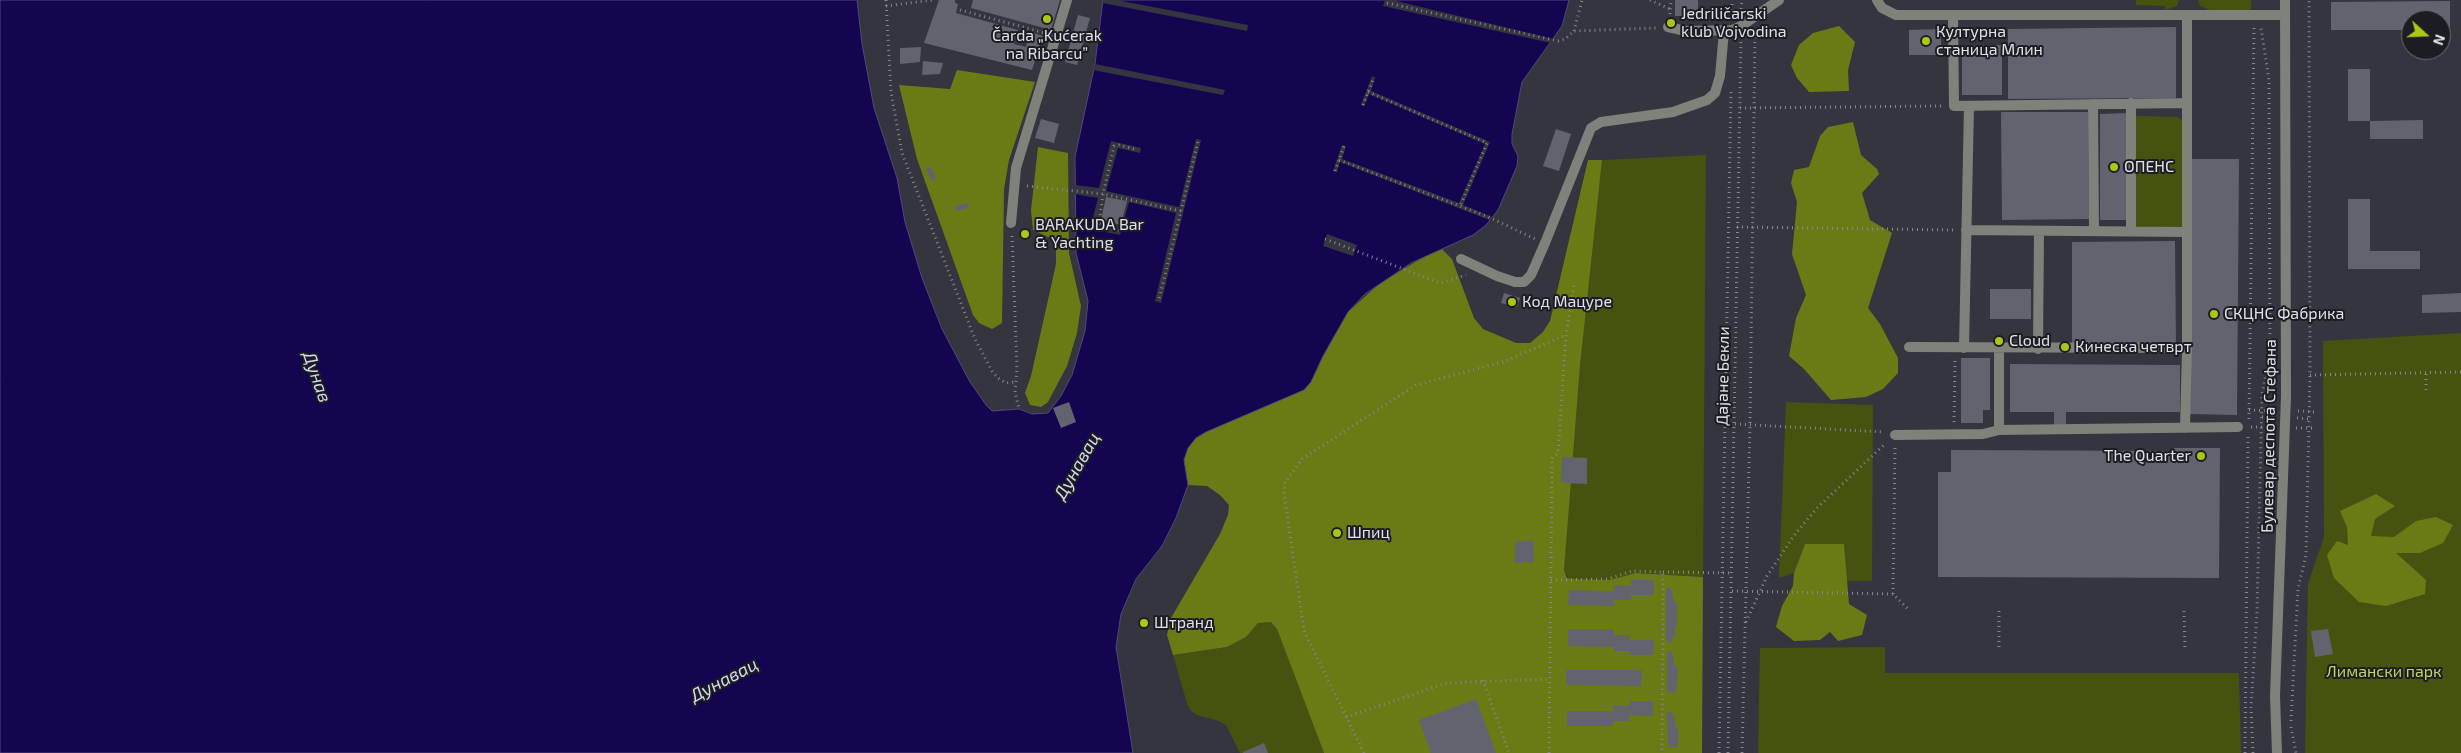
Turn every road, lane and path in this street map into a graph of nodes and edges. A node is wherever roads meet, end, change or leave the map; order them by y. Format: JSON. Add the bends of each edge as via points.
{"nodes":[{"id":1,"x":886,"y":0,"type":"edge"},
{"id":2,"x":933,"y":0,"type":"edge"},
{"id":3,"x":1067,"y":0,"type":"edge"},
{"id":4,"x":1582,"y":0,"type":"edge"},
{"id":5,"x":1650,"y":0,"type":"edge"},
{"id":6,"x":1732,"y":0,"type":"edge"},
{"id":7,"x":1742,"y":0,"type":"edge"},
{"id":8,"x":1779,"y":0,"type":"edge"},
{"id":9,"x":1878,"y":0,"type":"edge"},
{"id":10,"x":2285,"y":0,"type":"edge"},
{"id":11,"x":2309,"y":0,"type":"edge"},
{"id":12,"x":1387,"y":3,"type":"dead end"},
{"id":13,"x":886,"y":6,"type":"junction"},
{"id":14,"x":1670,"y":9,"type":"dead end"},
{"id":15,"x":960,"y":10,"type":"dead end"},
{"id":16,"x":1953,"y":15,"type":"junction"},
{"id":17,"x":2187,"y":15,"type":"junction"},
{"id":18,"x":2258,"y":15,"type":"junction"},
{"id":19,"x":2285,"y":15,"type":"junction"},
{"id":20,"x":1755,"y":17,"type":"junction"},
{"id":21,"x":1668,"y":27,"type":"joint"},
{"id":22,"x":1732,"y":29,"type":"junction"},
{"id":23,"x":1574,"y":31,"type":"junction"},
{"id":24,"x":1057,"y":36,"type":"junction"},
{"id":25,"x":1374,"y":77,"type":"dead end"},
{"id":26,"x":1731,"y":88,"type":"dead end"},
{"id":27,"x":1368,"y":92,"type":"junction"},
{"id":28,"x":2187,"y":103,"type":"junction"},
{"id":29,"x":2093,"y":104,"type":"junction"},
{"id":30,"x":2131,"y":104,"type":"junction"},
{"id":31,"x":1363,"y":105,"type":"dead end"},
{"id":32,"x":1954,"y":106,"type":"junction"},
{"id":33,"x":1969,"y":106,"type":"junction"},
{"id":34,"x":1740,"y":108,"type":"junction"},
{"id":35,"x":1755,"y":108,"type":"junction"},
{"id":36,"x":1198,"y":141,"type":"dead end"},
{"id":37,"x":1344,"y":146,"type":"dead end"},
{"id":38,"x":1134,"y":149,"type":"dead end"},
{"id":39,"x":1339,"y":160,"type":"junction"},
{"id":40,"x":1335,"y":171,"type":"dead end"},
{"id":41,"x":1014,"y":185,"type":"junction"},
{"id":42,"x":1103,"y":194,"type":"junction"},
{"id":43,"x":1460,"y":206,"type":"junction"},
{"id":44,"x":1180,"y":211,"type":"junction"},
{"id":45,"x":1011,"y":223,"type":"joint"},
{"id":46,"x":1738,"y":227,"type":"junction"},
{"id":47,"x":1752,"y":227,"type":"junction"},
{"id":48,"x":1119,"y":230,"type":"dead end"},
{"id":49,"x":1966,"y":230,"type":"junction"},
{"id":50,"x":2039,"y":230,"type":"junction"},
{"id":51,"x":2094,"y":231,"type":"junction"},
{"id":52,"x":2131,"y":231,"type":"junction"},
{"id":53,"x":2186,"y":232,"type":"junction"},
{"id":54,"x":1326,"y":239,"type":"dead end"},
{"id":55,"x":1545,"y":243,"type":"junction"},
{"id":56,"x":1461,"y":258,"type":"dead end"},
{"id":57,"x":1483,"y":270,"type":"junction"},
{"id":58,"x":1574,"y":285,"type":"dead end"},
{"id":59,"x":1159,"y":299,"type":"dead end"},
{"id":60,"x":1566,"y":335,"type":"junction"},
{"id":61,"x":1909,"y":347,"type":"dead end"},
{"id":62,"x":1960,"y":348,"type":"junction"},
{"id":63,"x":2187,"y":348,"type":"junction"},
{"id":64,"x":1999,"y":349,"type":"junction"},
{"id":65,"x":2038,"y":349,"type":"junction"},
{"id":66,"x":2461,"y":372,"type":"edge"},
{"id":67,"x":2426,"y":374,"type":"junction"},
{"id":68,"x":2310,"y":375,"type":"junction"},
{"id":69,"x":1015,"y":382,"type":"junction"},
{"id":70,"x":2426,"y":394,"type":"dead end"},
{"id":71,"x":1020,"y":409,"type":"dead end"},
{"id":72,"x":2249,"y":410,"type":"junction"},
{"id":73,"x":2262,"y":410,"type":"junction"},
{"id":74,"x":2277,"y":411,"type":"dead end"},
{"id":75,"x":2294,"y":411,"type":"dead end"},
{"id":76,"x":2309,"y":412,"type":"junction"},
{"id":77,"x":2315,"y":412,"type":"dead end"},
{"id":78,"x":1735,"y":424,"type":"junction"},
{"id":79,"x":1750,"y":425,"type":"junction"},
{"id":80,"x":2243,"y":427,"type":"junction"},
{"id":81,"x":2262,"y":427,"type":"junction"},
{"id":82,"x":2185,"y":428,"type":"junction"},
{"id":83,"x":2277,"y":428,"type":"dead end"},
{"id":84,"x":2293,"y":428,"type":"dead end"},
{"id":85,"x":2309,"y":428,"type":"junction"},
{"id":86,"x":2315,"y":428,"type":"dead end"},
{"id":87,"x":1879,"y":430,"type":"dead end"},
{"id":88,"x":1999,"y":430,"type":"junction"},
{"id":89,"x":1954,"y":434,"type":"junction"},
{"id":90,"x":1895,"y":435,"type":"junction"},
{"id":91,"x":1663,"y":572,"type":"junction"},
{"id":92,"x":1723,"y":572,"type":"junction"},
{"id":93,"x":1732,"y":573,"type":"junction"},
{"id":94,"x":1551,"y":580,"type":"junction"},
{"id":95,"x":1732,"y":591,"type":"junction"},
{"id":96,"x":1747,"y":592,"type":"junction"},
{"id":97,"x":1759,"y":592,"type":"junction"},
{"id":98,"x":1893,"y":594,"type":"junction"},
{"id":99,"x":1910,"y":611,"type":"dead end"},
{"id":100,"x":1999,"y":611,"type":"dead end"},
{"id":101,"x":2184,"y":611,"type":"dead end"},
{"id":102,"x":1745,"y":623,"type":"junction"},
{"id":103,"x":2000,"y":650,"type":"dead end"},
{"id":104,"x":2185,"y":650,"type":"dead end"},
{"id":105,"x":1550,"y":679,"type":"junction"},
{"id":106,"x":1484,"y":680,"type":"junction"},
{"id":107,"x":1346,"y":717,"type":"junction"},
{"id":108,"x":1364,"y":753,"type":"edge"},
{"id":109,"x":1509,"y":753,"type":"edge"},
{"id":110,"x":1549,"y":753,"type":"edge"},
{"id":111,"x":1662,"y":753,"type":"edge"},
{"id":112,"x":1719,"y":753,"type":"edge"},
{"id":113,"x":1728,"y":753,"type":"edge"},
{"id":114,"x":1742,"y":753,"type":"edge"},
{"id":115,"x":2246,"y":753,"type":"edge"},
{"id":116,"x":2253,"y":753,"type":"edge"},
{"id":117,"x":2277,"y":753,"type":"edge"},
{"id":118,"x":2296,"y":753,"type":"edge"}],
"edges":[{"from":1,"to":13,"type":"path"},
{"from":2,"to":13,"type":"path"},
{"from":3,"to":24,"type":"street"},
{"from":4,"to":23,"type":"path"},
{"from":5,"to":14,"type":"path"},
{"from":6,"to":22,"type":"path"},
{"from":7,"to":22,"type":"path","name":"Дајане Бекли"},
{"from":8,"to":20,"type":"street"},
{"from":9,"to":16,"type":"street","via":[[1882,8],[1896,15]]},
{"from":10,"to":19,"type":"street","name":"Булевар деспота Стефана"},
{"from":11,"to":68,"type":"path"},
{"from":12,"to":23,"type":"path","via":[[1553,41],[1562,41]]},
{"from":13,"to":69,"type":"path","via":[[891,92],[902,153],[975,339],[998,378],[1006,383]]},
{"from":15,"to":24,"type":"path"},
{"from":16,"to":17,"type":"street"},
{"from":16,"to":32,"type":"street"},
{"from":17,"to":18,"type":"street"},
{"from":17,"to":28,"type":"street"},
{"from":18,"to":19,"type":"street"},
{"from":18,"to":72,"type":"path"},
{"from":18,"to":73,"type":"path","via":[[2269,80],[2270,355]]},
{"from":19,"to":117,"type":"street","name":"Булевар деспота Стефана","via":[[2286,396],[2275,696]]},
{"from":20,"to":22,"type":"street"},
{"from":20,"to":35,"type":"path"},
{"from":21,"to":22,"type":"street","via":[[1686,31]]},
{"from":21,"to":23,"type":"path"},
{"from":22,"to":34,"type":"path","name":"Дајане Бекли"},
{"from":22,"to":55,"type":"street","via":[[1715,93],[1708,100],[1672,112],[1601,122],[1591,128]]},
{"from":24,"to":41,"type":"street","via":[[1016,168]]},
{"from":25,"to":27,"type":"path"},
{"from":26,"to":92,"type":"path"},
{"from":27,"to":31,"type":"path"},
{"from":27,"to":43,"type":"path","via":[[1487,143]]},
{"from":28,"to":30,"type":"street"},
{"from":28,"to":53,"type":"street"},
{"from":29,"to":30,"type":"street"},
{"from":29,"to":33,"type":"street"},
{"from":29,"to":51,"type":"street"},
{"from":30,"to":52,"type":"street"},
{"from":32,"to":33,"type":"street"},
{"from":32,"to":35,"type":"path"},
{"from":33,"to":49,"type":"street"},
{"from":34,"to":35,"type":"path"},
{"from":34,"to":46,"type":"path","name":"Дајане Бекли"},
{"from":35,"to":47,"type":"path"},
{"from":36,"to":44,"type":"path"},
{"from":37,"to":39,"type":"path"},
{"from":38,"to":42,"type":"path","via":[[1114,146]]},
{"from":39,"to":40,"type":"path"},
{"from":39,"to":43,"type":"path"},
{"from":41,"to":42,"type":"path"},
{"from":41,"to":45,"type":"street"},
{"from":42,"to":44,"type":"path"},
{"from":42,"to":48,"type":"path","via":[[1099,223]]},
{"from":43,"to":55,"type":"path"},
{"from":44,"to":59,"type":"path"},
{"from":45,"to":69,"type":"path"},
{"from":46,"to":47,"type":"path"},
{"from":46,"to":78,"type":"path","name":"Дајане Бекли"},
{"from":47,"to":49,"type":"path"},
{"from":47,"to":79,"type":"path"},
{"from":49,"to":50,"type":"street"},
{"from":49,"to":62,"type":"street"},
{"from":50,"to":51,"type":"street"},
{"from":50,"to":65,"type":"street"},
{"from":51,"to":52,"type":"street"},
{"from":52,"to":53,"type":"street"},
{"from":53,"to":63,"type":"street"},
{"from":54,"to":57,"type":"path","via":[[1440,282]]},
{"from":55,"to":57,"type":"street","via":[[1531,275],[1524,282],[1515,282]]},
{"from":56,"to":57,"type":"street"},
{"from":58,"to":60,"type":"path"},
{"from":60,"to":94,"type":"path","via":[[1558,453],[1552,458]]},
{"from":60,"to":107,"type":"path","via":[[1502,362],[1416,386],[1302,459],[1289,476],[1284,493],[1304,631]]},
{"from":61,"to":62,"type":"street"},
{"from":62,"to":64,"type":"street"},
{"from":62,"to":89,"type":"path"},
{"from":63,"to":65,"type":"street"},
{"from":63,"to":82,"type":"street"},
{"from":64,"to":65,"type":"street"},
{"from":64,"to":88,"type":"street"},
{"from":66,"to":67,"type":"path"},
{"from":67,"to":68,"type":"path"},
{"from":67,"to":70,"type":"path"},
{"from":68,"to":76,"type":"path"},
{"from":69,"to":71,"type":"path"},
{"from":72,"to":73,"type":"path"},
{"from":72,"to":80,"type":"path"},
{"from":73,"to":74,"type":"path"},
{"from":73,"to":81,"type":"path"},
{"from":75,"to":76,"type":"path"},
{"from":76,"to":77,"type":"path"},
{"from":76,"to":85,"type":"path"},
{"from":78,"to":79,"type":"path"},
{"from":78,"to":93,"type":"path","name":"Дајане Бекли"},
{"from":79,"to":87,"type":"path"},
{"from":79,"to":96,"type":"path"},
{"from":80,"to":81,"type":"path"},
{"from":80,"to":82,"type":"street"},
{"from":80,"to":115,"type":"path"},
{"from":81,"to":83,"type":"path"},
{"from":81,"to":116,"type":"path","via":[[2251,708]]},
{"from":82,"to":88,"type":"street"},
{"from":84,"to":85,"type":"path"},
{"from":85,"to":86,"type":"path"},
{"from":85,"to":118,"type":"path","via":[[2306,556],[2298,589],[2292,701],[2291,726]]},
{"from":88,"to":89,"type":"street","via":[[1983,434]]},
{"from":89,"to":90,"type":"street"},
{"from":90,"to":97,"type":"path","via":[[1851,475],[1795,534]]},
{"from":90,"to":98,"type":"path"},
{"from":91,"to":92,"type":"path"},
{"from":91,"to":94,"type":"path","via":[[1632,571],[1608,579]]},
{"from":91,"to":111,"type":"path"},
{"from":92,"to":93,"type":"path"},
{"from":92,"to":112,"type":"path"},
{"from":93,"to":95,"type":"path","name":"Дајане Бекли"},
{"from":94,"to":105,"type":"path"},
{"from":95,"to":96,"type":"path"},
{"from":95,"to":113,"type":"path","name":"Дајане Бекли"},
{"from":96,"to":97,"type":"path"},
{"from":96,"to":102,"type":"path"},
{"from":97,"to":98,"type":"path"},
{"from":97,"to":102,"type":"path"},
{"from":98,"to":99,"type":"path"},
{"from":100,"to":103,"type":"path"},
{"from":101,"to":104,"type":"path"},
{"from":102,"to":114,"type":"path"},
{"from":105,"to":106,"type":"path"},
{"from":105,"to":110,"type":"path"},
{"from":106,"to":107,"type":"path","via":[[1447,683]]},
{"from":106,"to":109,"type":"path"},
{"from":107,"to":108,"type":"path"}]}
